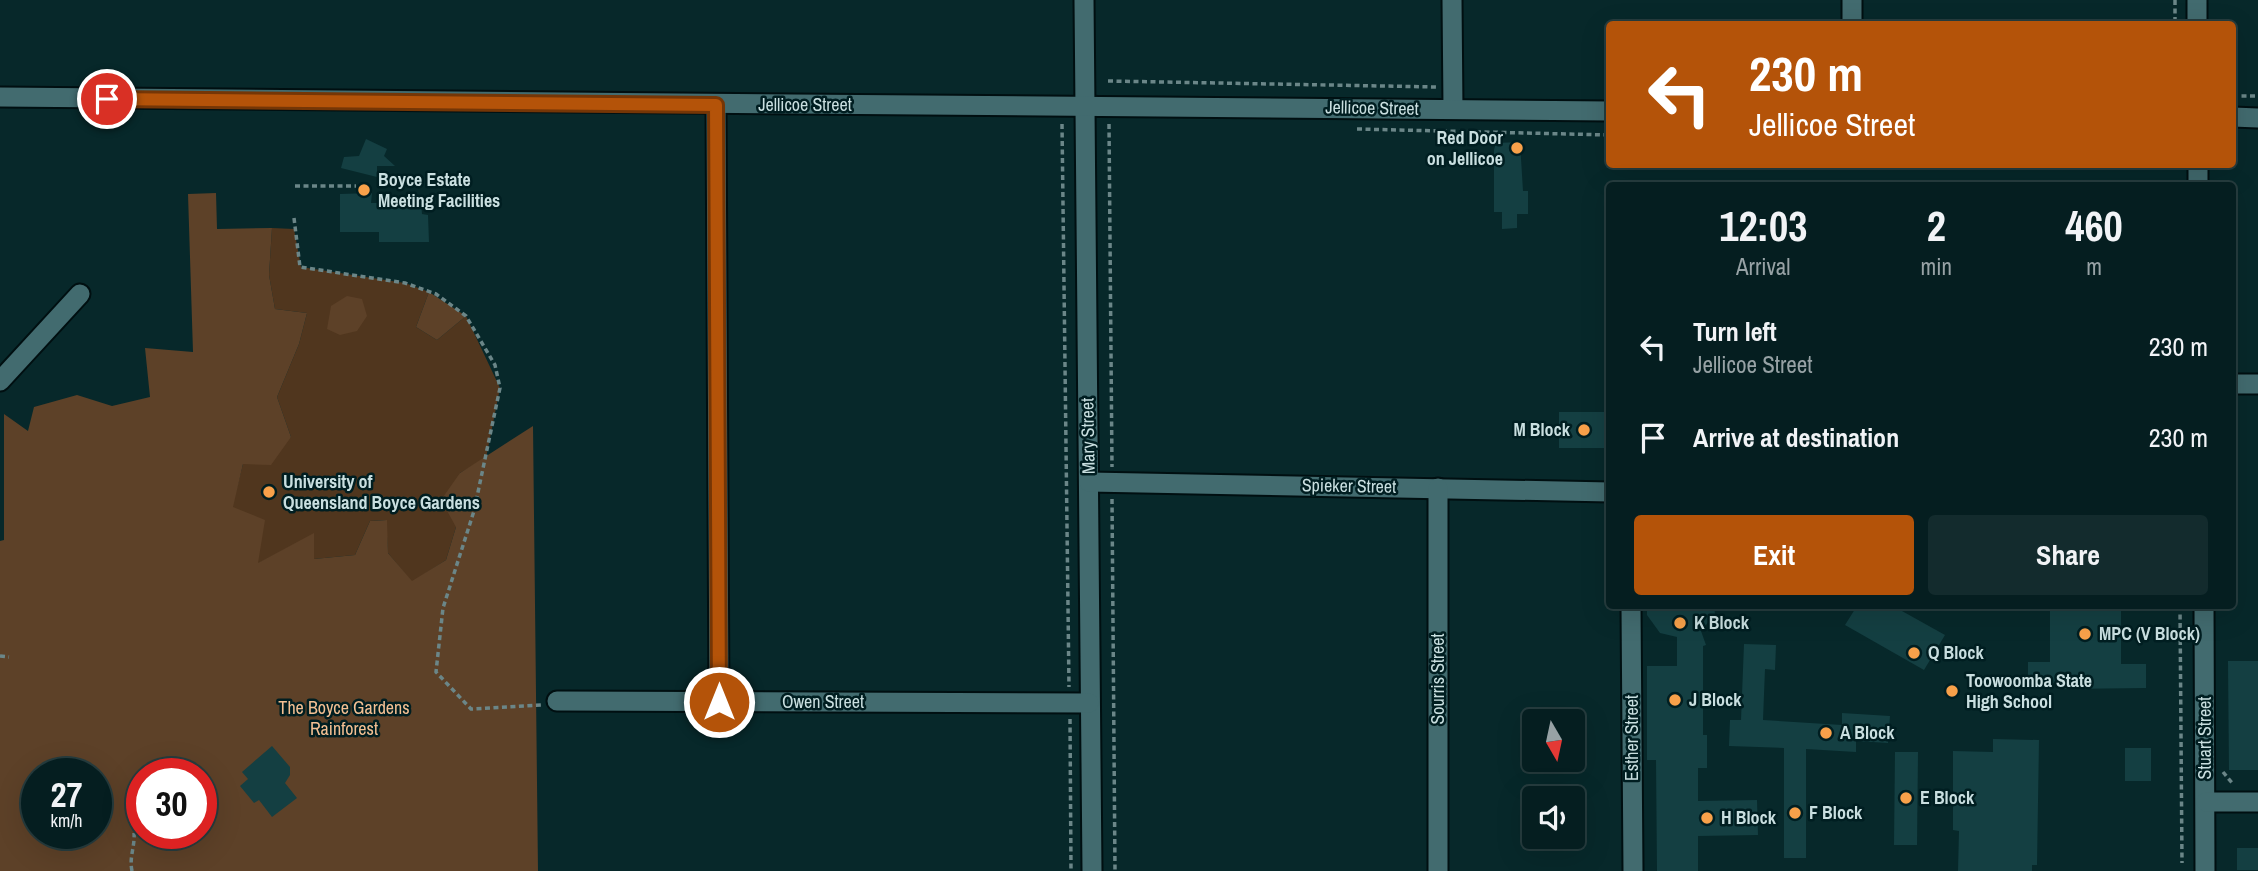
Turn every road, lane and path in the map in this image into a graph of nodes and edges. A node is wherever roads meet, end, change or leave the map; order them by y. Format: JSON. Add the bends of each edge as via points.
{"nodes":[{"id":1,"x":1084,"y":0,"type":"edge"},
{"id":2,"x":1452,"y":0,"type":"edge"},
{"id":3,"x":1852,"y":0,"type":"edge"},
{"id":4,"x":2175,"y":0,"type":"edge"},
{"id":5,"x":2197,"y":0,"type":"edge"},
{"id":6,"x":1852,"y":21,"type":"edge"},
{"id":7,"x":2175,"y":21,"type":"edge"},
{"id":8,"x":2197,"y":21,"type":"edge"},
{"id":9,"x":1108,"y":81,"type":"dead end"},
{"id":10,"x":1453,"y":88,"type":"junction"},
{"id":11,"x":2236,"y":96,"type":"edge"},
{"id":12,"x":2258,"y":96,"type":"edge"},
{"id":13,"x":0,"y":97,"type":"edge"},
{"id":14,"x":1085,"y":104,"type":"junction"},
{"id":15,"x":716,"y":105,"type":"junction"},
{"id":16,"x":1453,"y":109,"type":"junction"},
{"id":17,"x":1606,"y":111,"type":"edge"},
{"id":18,"x":2236,"y":117,"type":"edge"},
{"id":19,"x":2258,"y":117,"type":"edge"},
{"id":20,"x":1062,"y":124,"type":"dead end"},
{"id":21,"x":1109,"y":124,"type":"dead end"},
{"id":22,"x":1122,"y":124,"type":"dead end"},
{"id":23,"x":1356,"y":129,"type":"dead end"},
{"id":24,"x":1606,"y":135,"type":"edge"},
{"id":25,"x":295,"y":186,"type":"dead end"},
{"id":26,"x":356,"y":186,"type":"dead end"},
{"id":27,"x":295,"y":218,"type":"dead end"},
{"id":28,"x":80,"y":294,"type":"dead end"},
{"id":29,"x":0,"y":381,"type":"edge"},
{"id":30,"x":2236,"y":384,"type":"edge"},
{"id":31,"x":2258,"y":384,"type":"edge"},
{"id":32,"x":1089,"y":482,"type":"junction"},
{"id":33,"x":1438,"y":488,"type":"junction"},
{"id":34,"x":1606,"y":492,"type":"edge"},
{"id":35,"x":1631,"y":609,"type":"edge"},
{"id":36,"x":2180,"y":609,"type":"edge"},
{"id":37,"x":2204,"y":609,"type":"edge"},
{"id":38,"x":0,"y":656,"type":"edge"},
{"id":39,"x":9,"y":657,"type":"dead end"},
{"id":40,"x":557,"y":701,"type":"joint"},
{"id":41,"x":719,"y":702,"type":"junction"},
{"id":42,"x":1079,"y":703,"type":"junction"},
{"id":43,"x":2206,"y":802,"type":"junction"},
{"id":44,"x":2258,"y":802,"type":"edge"},
{"id":45,"x":133,"y":849,"type":"edge"},
{"id":46,"x":2182,"y":863,"type":"dead end"},
{"id":47,"x":132,"y":871,"type":"edge"},
{"id":48,"x":1072,"y":871,"type":"edge"},
{"id":49,"x":1092,"y":871,"type":"edge"},
{"id":50,"x":1438,"y":871,"type":"edge"},
{"id":51,"x":1633,"y":871,"type":"edge"},
{"id":52,"x":2205,"y":871,"type":"edge"}],
"edges":[{"from":1,"to":14,"type":"street","name":"Mary Street"},
{"from":2,"to":10,"type":"street"},
{"from":3,"to":6,"type":"street"},
{"from":4,"to":7,"type":"path"},
{"from":5,"to":8,"type":"street"},
{"from":9,"to":10,"type":"path"},
{"from":10,"to":16,"type":"street"},
{"from":11,"to":12,"type":"path"},
{"from":13,"to":15,"type":"street","name":"Jellicoe Street"},
{"from":14,"to":15,"type":"street","name":"Jellicoe Street"},
{"from":14,"to":16,"type":"street","name":"Jellicoe Street"},
{"from":14,"to":32,"type":"street","name":"Mary Street"},
{"from":15,"to":41,"type":"street"},
{"from":16,"to":17,"type":"street","name":"Jellicoe Street"},
{"from":18,"to":19,"type":"street"},
{"from":20,"to":42,"type":"path"},
{"from":21,"to":22,"type":"path"},
{"from":23,"to":24,"type":"path"},
{"from":25,"to":26,"type":"path"},
{"from":27,"to":40,"type":"path","via":[[300,267],[405,283],[436,294],[466,316],[495,365],[500,388],[474,511],[443,608],[436,672],[471,709]]},
{"from":28,"to":29,"type":"street"},
{"from":30,"to":31,"type":"street"},
{"from":32,"to":33,"type":"street","name":"Spieker Street"},
{"from":32,"to":42,"type":"street","name":"Mary Street"},
{"from":33,"to":34,"type":"street","name":"Spieker Street"},
{"from":33,"to":50,"type":"street","name":"Sourris Street"},
{"from":35,"to":51,"type":"street","name":"Esther Street"},
{"from":36,"to":46,"type":"path"},
{"from":37,"to":43,"type":"street","name":"Stuart Street"},
{"from":38,"to":39,"type":"path"},
{"from":40,"to":41,"type":"street","name":"Owen Street"},
{"from":41,"to":42,"type":"street","name":"Owen Street"},
{"from":42,"to":48,"type":"path"},
{"from":42,"to":49,"type":"street","name":"Mary Street"},
{"from":43,"to":44,"type":"street"},
{"from":43,"to":52,"type":"street","name":"Stuart Street"},
{"from":45,"to":47,"type":"path","via":[[129,859]]}]}
